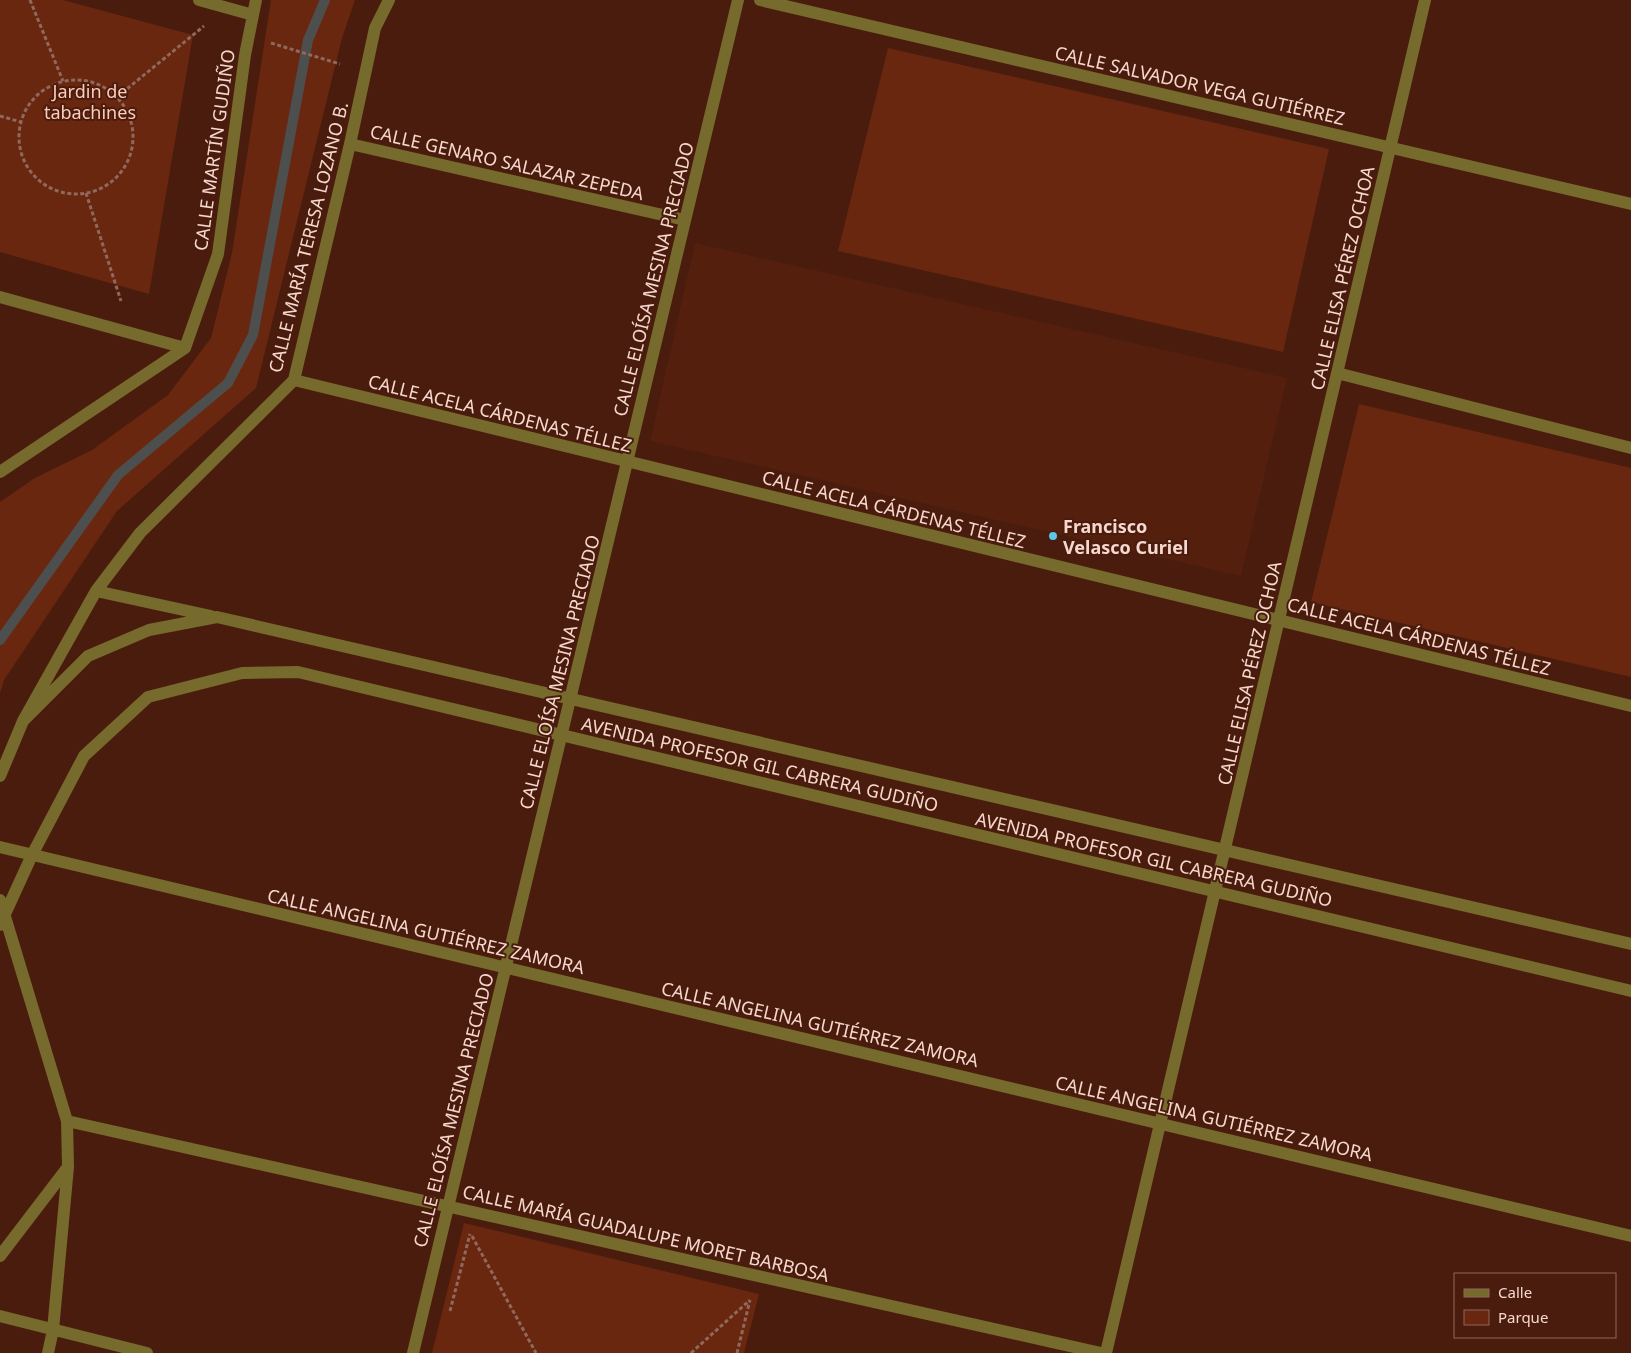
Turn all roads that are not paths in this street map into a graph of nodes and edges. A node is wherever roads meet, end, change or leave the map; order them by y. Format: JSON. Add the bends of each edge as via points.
{"nodes":[{"id":1,"x":200,"y":0,"type":"edge"},
{"id":2,"x":256,"y":0,"type":"edge"},
{"id":3,"x":389,"y":0,"type":"edge"},
{"id":4,"x":738,"y":0,"type":"edge"},
{"id":5,"x":760,"y":0,"type":"edge"},
{"id":6,"x":1425,"y":0,"type":"edge"},
{"id":7,"x":253,"y":15,"type":"junction"},
{"id":8,"x":350,"y":144,"type":"junction"},
{"id":9,"x":1390,"y":148,"type":"junction"},
{"id":10,"x":1631,"y":204,"type":"edge"},
{"id":11,"x":685,"y":220,"type":"junction"},
{"id":12,"x":0,"y":297,"type":"edge"},
{"id":13,"x":185,"y":348,"type":"junction"},
{"id":14,"x":1337,"y":373,"type":"junction"},
{"id":15,"x":294,"y":380,"type":"junction"},
{"id":16,"x":1631,"y":448,"type":"edge"},
{"id":17,"x":627,"y":462,"type":"junction"},
{"id":18,"x":0,"y":472,"type":"edge"},
{"id":19,"x":96,"y":591,"type":"junction"},
{"id":20,"x":217,"y":617,"type":"junction"},
{"id":21,"x":1279,"y":620,"type":"junction"},
{"id":22,"x":570,"y":698,"type":"junction"},
{"id":23,"x":1631,"y":706,"type":"edge"},
{"id":24,"x":23,"y":721,"type":"junction"},
{"id":25,"x":561,"y":735,"type":"junction"},
{"id":26,"x":0,"y":776,"type":"edge"},
{"id":27,"x":0,"y":847,"type":"edge"},
{"id":28,"x":1225,"y":850,"type":"junction"},
{"id":29,"x":32,"y":855,"type":"junction"},
{"id":30,"x":1215,"y":891,"type":"junction"},
{"id":31,"x":0,"y":900,"type":"edge"},
{"id":32,"x":3,"y":920,"type":"edge"},
{"id":33,"x":1631,"y":944,"type":"edge"},
{"id":34,"x":506,"y":968,"type":"junction"},
{"id":35,"x":1631,"y":991,"type":"edge"},
{"id":36,"x":67,"y":1121,"type":"junction"},
{"id":37,"x":1160,"y":1124,"type":"junction"},
{"id":38,"x":68,"y":1167,"type":"junction"},
{"id":39,"x":448,"y":1207,"type":"junction"},
{"id":40,"x":1631,"y":1236,"type":"edge"},
{"id":41,"x":0,"y":1256,"type":"edge"},
{"id":42,"x":0,"y":1316,"type":"edge"},
{"id":43,"x":53,"y":1330,"type":"junction"},
{"id":44,"x":48,"y":1353,"type":"edge"},
{"id":45,"x":147,"y":1353,"type":"edge"},
{"id":46,"x":413,"y":1353,"type":"edge"},
{"id":47,"x":1101,"y":1353,"type":"edge"},
{"id":48,"x":1106,"y":1353,"type":"edge"}],
"edges":[{"from":1,"to":7,"type":"street"},
{"from":2,"to":7,"type":"street","name":"CALLE MARTÍN GUDIÑO"},
{"from":3,"to":8,"type":"street","name":"CALLE MARÍA TERESA LOZANO B.","via":[[374,28]]},
{"from":4,"to":11,"type":"street","name":"CALLE ELOÍSA MESINA PRECIADO"},
{"from":5,"to":9,"type":"street","name":"CALLE SALVADOR VEGA GUTIÉRREZ"},
{"from":6,"to":9,"type":"street","name":"CALLE ELISA PÉREZ OCHOA"},
{"from":7,"to":13,"type":"street","name":"CALLE MARTÍN GUDIÑO","via":[[218,254]]},
{"from":8,"to":11,"type":"street","name":"CALLE GENARO SALAZAR ZEPEDA"},
{"from":8,"to":15,"type":"street","name":"CALLE MARÍA TERESA LOZANO B."},
{"from":9,"to":10,"type":"street","name":"CALLE SALVADOR VEGA GUTIÉRREZ"},
{"from":9,"to":14,"type":"street","name":"CALLE ELISA PÉREZ OCHOA"},
{"from":11,"to":17,"type":"street","name":"CALLE ELOÍSA MESINA PRECIADO"},
{"from":12,"to":13,"type":"street"},
{"from":13,"to":18,"type":"street"},
{"from":14,"to":16,"type":"street"},
{"from":14,"to":21,"type":"street","name":"CALLE ELISA PÉREZ OCHOA"},
{"from":15,"to":17,"type":"street","name":"CALLE ACELA CÁRDENAS TÉLLEZ"},
{"from":15,"to":19,"type":"street","name":"CALLE MARÍA TERESA LOZANO B.","via":[[140,533]]},
{"from":17,"to":21,"type":"street","name":"CALLE ACELA CÁRDENAS TÉLLEZ"},
{"from":17,"to":22,"type":"street","name":"CALLE ELOÍSA MESINA PRECIADO"},
{"from":19,"to":20,"type":"street","name":"AVENIDA PROFESOR GIL CABRERA GUDIÑO"},
{"from":19,"to":24,"type":"street","name":"AVENIDA PROFESOR GIL CABRERA GUDIÑO"},
{"from":20,"to":22,"type":"street","name":"AVENIDA PROFESOR GIL CABRERA GUDIÑO"},
{"from":20,"to":24,"type":"street","name":"AVENIDA PROFESOR GIL CABRERA GUDIÑO","via":[[149,630],[88,656]]},
{"from":21,"to":23,"type":"street","name":"CALLE ACELA CÁRDENAS TÉLLEZ"},
{"from":21,"to":28,"type":"street","name":"CALLE ELISA PÉREZ OCHOA"},
{"from":22,"to":25,"type":"street","name":"CALLE ELOÍSA MESINA PRECIADO"},
{"from":22,"to":28,"type":"street","name":"AVENIDA PROFESOR GIL CABRERA GUDIÑO"},
{"from":24,"to":26,"type":"street","name":"AVENIDA PROFESOR GIL CABRERA GUDIÑO"},
{"from":25,"to":29,"type":"street","name":"AVENIDA PROFESOR GIL CABRERA GUDIÑO","via":[[298,672],[242,673],[148,697],[84,756]]},
{"from":25,"to":30,"type":"street","name":"AVENIDA PROFESOR GIL CABRERA GUDIÑO"},
{"from":25,"to":34,"type":"street","name":"CALLE ELOÍSA MESINA PRECIADO"},
{"from":27,"to":29,"type":"street","name":"CALLE ANGELINA GUTIÉRREZ ZAMORA"},
{"from":28,"to":30,"type":"street","name":"CALLE ELISA PÉREZ OCHOA"},
{"from":28,"to":33,"type":"street","name":"AVENIDA PROFESOR GIL CABRERA GUDIÑO"},
{"from":29,"to":32,"type":"street","name":"AVENIDA PROFESOR GIL CABRERA GUDIÑO"},
{"from":29,"to":34,"type":"street","name":"CALLE ANGELINA GUTIÉRREZ ZAMORA"},
{"from":30,"to":35,"type":"street","name":"AVENIDA PROFESOR GIL CABRERA GUDIÑO"},
{"from":30,"to":37,"type":"street","name":"CALLE ELISA PÉREZ OCHOA"},
{"from":31,"to":32,"type":"street"},
{"from":32,"to":36,"type":"street"},
{"from":34,"to":37,"type":"street","name":"CALLE ANGELINA GUTIÉRREZ ZAMORA"},
{"from":34,"to":39,"type":"street","name":"CALLE ELOÍSA MESINA PRECIADO"},
{"from":36,"to":38,"type":"street"},
{"from":36,"to":39,"type":"street","name":"CALLE MARÍA GUADALUPE MORET BARBOSA"},
{"from":37,"to":40,"type":"street","name":"CALLE ANGELINA GUTIÉRREZ ZAMORA"},
{"from":37,"to":48,"type":"street","name":"CALLE ELISA PÉREZ OCHOA"},
{"from":38,"to":41,"type":"street"},
{"from":38,"to":43,"type":"street"},
{"from":39,"to":46,"type":"street","name":"CALLE ELOÍSA MESINA PRECIADO"},
{"from":39,"to":47,"type":"street","name":"CALLE MARÍA GUADALUPE MORET BARBOSA"},
{"from":42,"to":43,"type":"street"},
{"from":43,"to":44,"type":"street"},
{"from":43,"to":45,"type":"street"}]}
